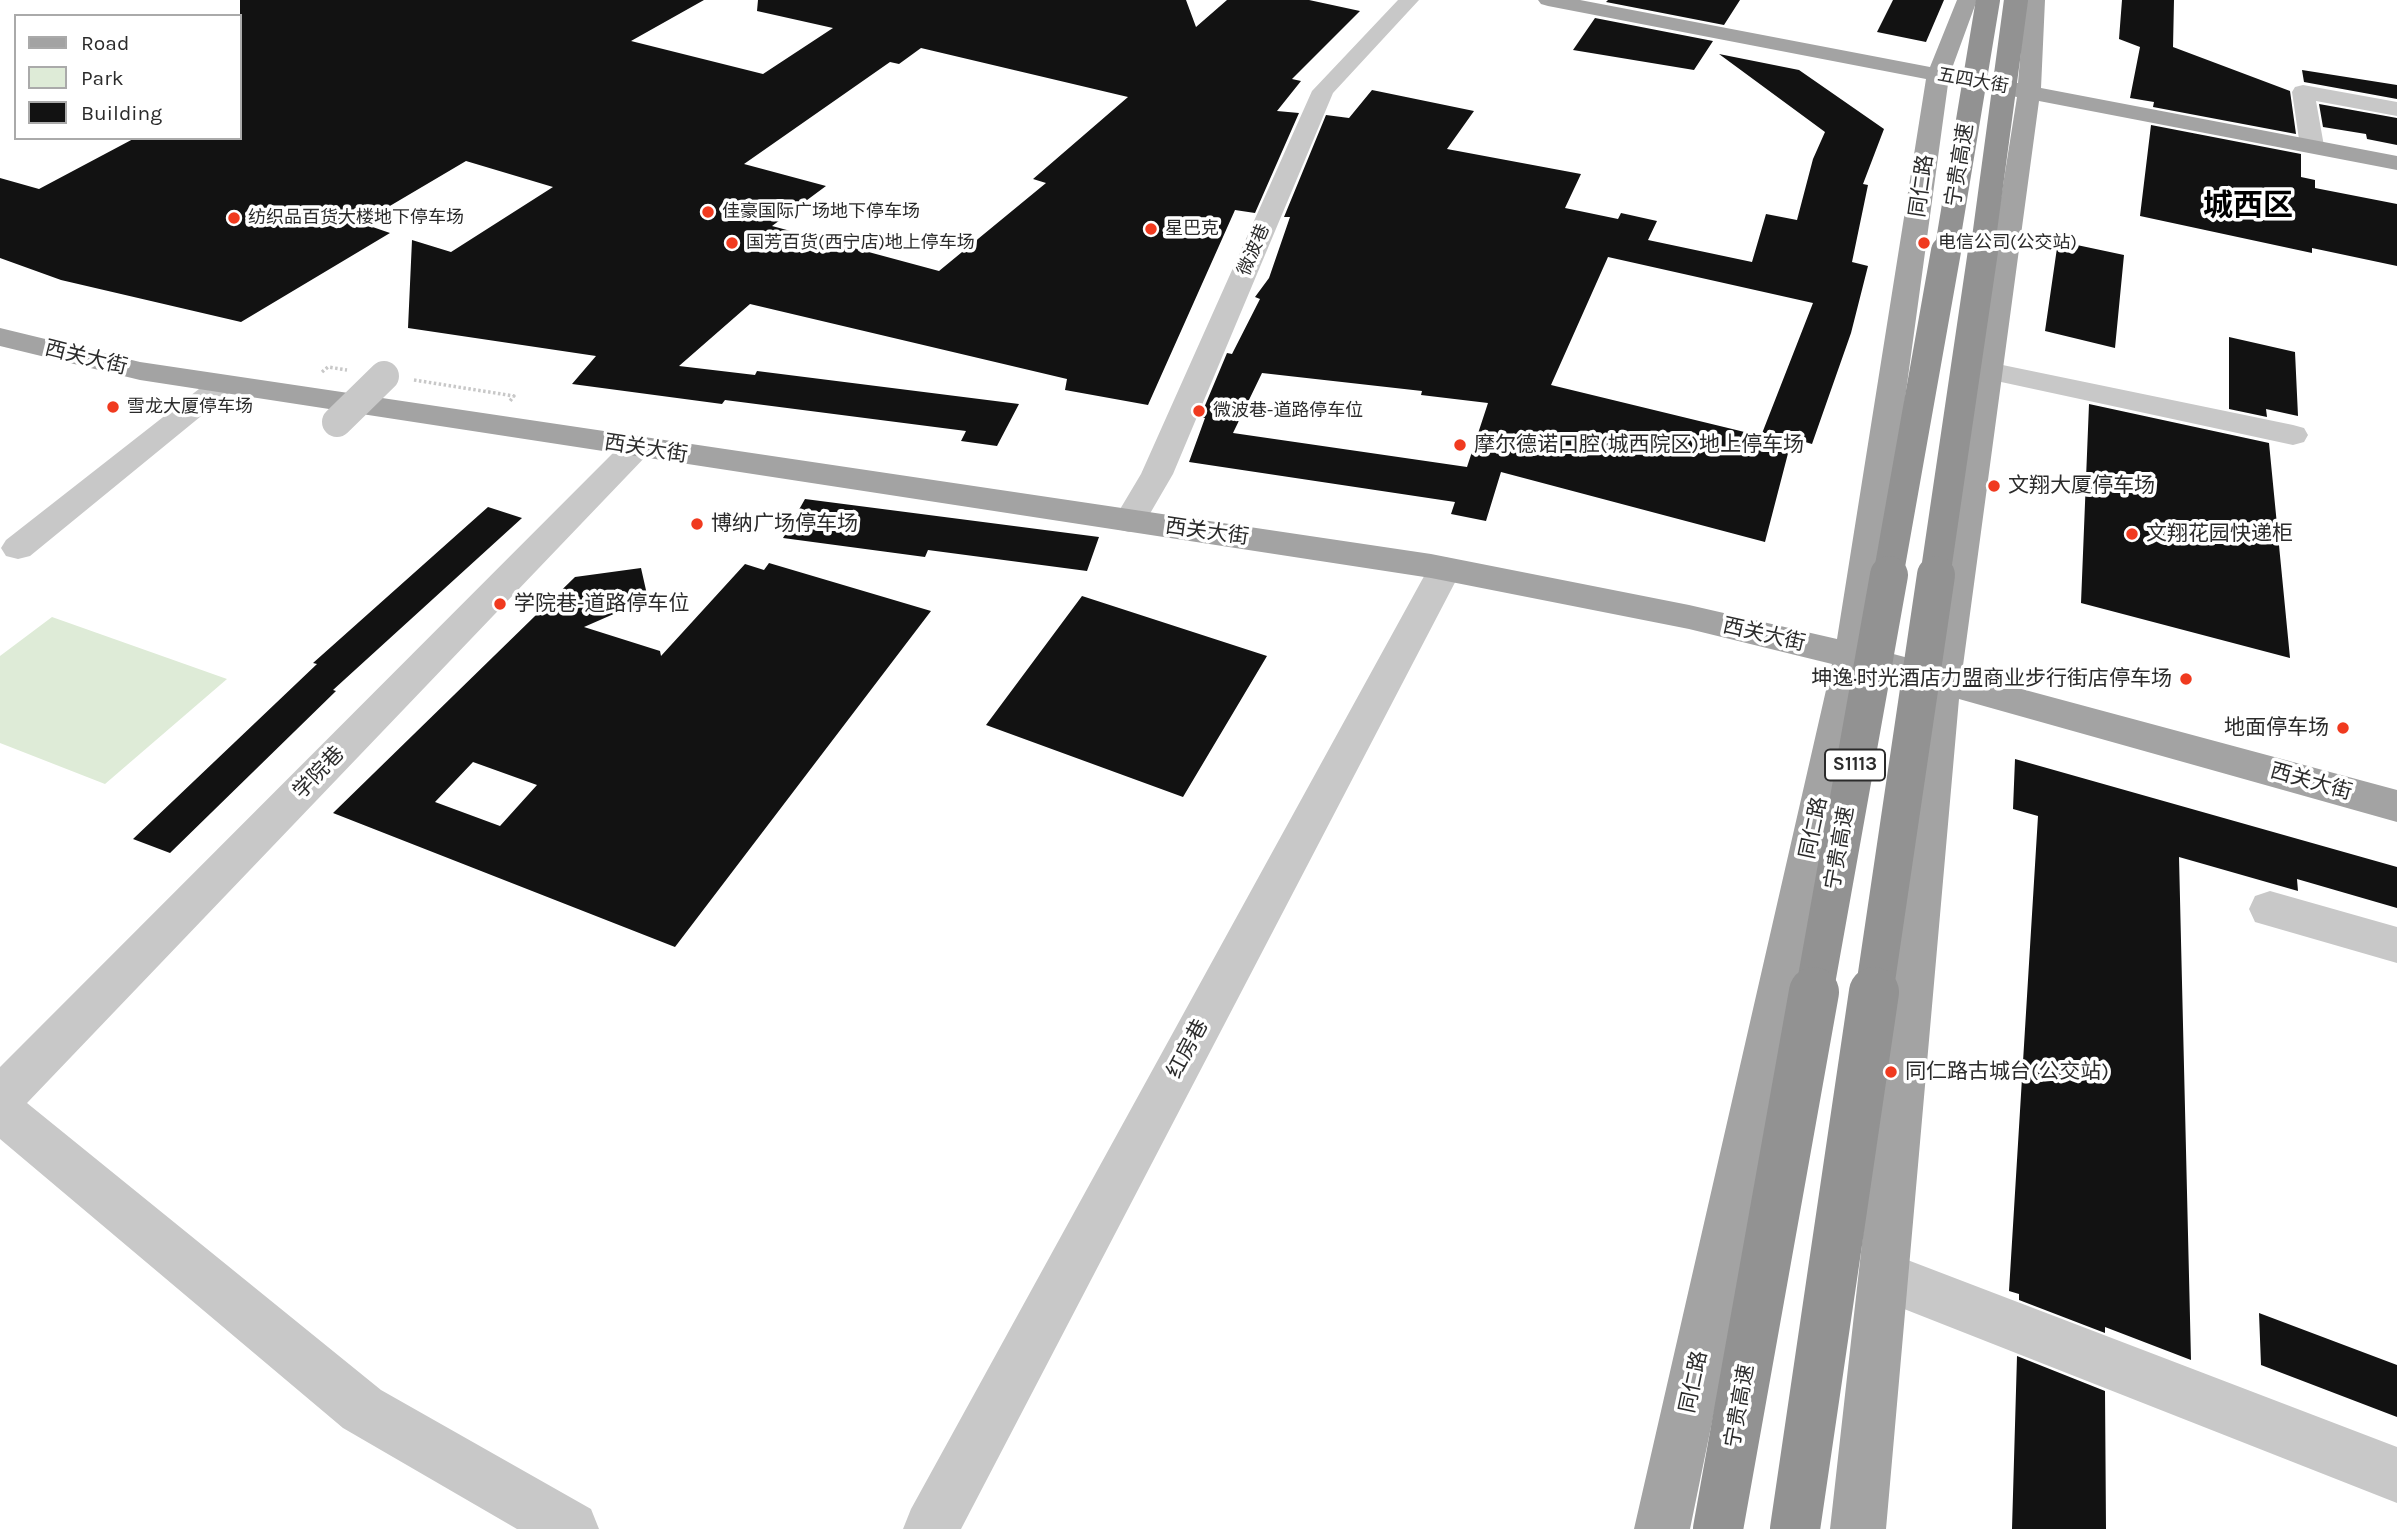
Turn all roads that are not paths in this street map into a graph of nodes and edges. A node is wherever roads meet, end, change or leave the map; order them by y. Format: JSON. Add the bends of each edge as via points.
{"nodes":[{"id":1,"x":1409,"y":0,"type":"edge"},
{"id":2,"x":1548,"y":0,"type":"edge"},
{"id":3,"x":1967,"y":0,"type":"edge"},
{"id":4,"x":1988,"y":0,"type":"edge"},
{"id":5,"x":2016,"y":0,"type":"edge"},
{"id":6,"x":2035,"y":0,"type":"edge"},
{"id":7,"x":1938,"y":75,"type":"junction"},
{"id":8,"x":2029,"y":92,"type":"junction"},
{"id":9,"x":2397,"y":109,"type":"edge"},
{"id":10,"x":2312,"y":146,"type":"junction"},
{"id":11,"x":2397,"y":163,"type":"edge"},
{"id":12,"x":0,"y":337,"type":"edge"},
{"id":13,"x":1988,"y":371,"type":"junction"},
{"id":14,"x":384,"y":376,"type":"dead end"},
{"id":15,"x":223,"y":384,"type":"junction"},
{"id":16,"x":337,"y":422,"type":"dead end"},
{"id":17,"x":2293,"y":435,"type":"dead end"},
{"id":18,"x":637,"y":447,"type":"junction"},
{"id":19,"x":1129,"y":521,"type":"junction"},
{"id":20,"x":19,"y":548,"type":"dead end"},
{"id":21,"x":1445,"y":569,"type":"junction"},
{"id":22,"x":1852,"y":656,"type":"junction"},
{"id":23,"x":1943,"y":679,"type":"junction"},
{"id":24,"x":2397,"y":807,"type":"edge"},
{"id":25,"x":2270,"y":909,"type":"dead end"},
{"id":26,"x":2397,"y":945,"type":"edge"},
{"id":27,"x":0,"y":1099,"type":"edge"},
{"id":28,"x":0,"y":1110,"type":"edge"},
{"id":29,"x":1884,"y":1276,"type":"junction"},
{"id":30,"x":2397,"y":1475,"type":"edge"},
{"id":31,"x":571,"y":1529,"type":"edge"},
{"id":32,"x":931,"y":1529,"type":"edge"},
{"id":33,"x":1662,"y":1529,"type":"edge"},
{"id":34,"x":1718,"y":1529,"type":"edge"},
{"id":35,"x":1795,"y":1529,"type":"edge"},
{"id":36,"x":1858,"y":1529,"type":"edge"}],
"edges":[{"from":1,"to":19,"type":"street","name":"微波巷","via":[[1323,90],[1157,474]]},
{"from":2,"to":7,"type":"main road","name":"五四大街"},
{"from":3,"to":7,"type":"main road","name":"同仁路"},
{"from":4,"to":34,"type":"highway","name":"宁贵高速","number":"S1113","bridge":true},
{"from":5,"to":35,"type":"highway","name":"宁贵高速","number":"S1113","bridge":true},
{"from":6,"to":8,"type":"main road"},
{"from":7,"to":8,"type":"main road","name":"五四大街"},
{"from":7,"to":22,"type":"main road","name":"同仁路"},
{"from":8,"to":10,"type":"main road","name":"五四大街"},
{"from":8,"to":13,"type":"main road"},
{"from":9,"to":10,"type":"street","via":[[2303,92]]},
{"from":10,"to":11,"type":"main road","name":"五四大街"},
{"from":12,"to":15,"type":"main road","name":"西关大街","via":[[140,371]]},
{"from":13,"to":17,"type":"street"},
{"from":13,"to":23,"type":"main road"},
{"from":14,"to":16,"type":"street","bridge":true},
{"from":15,"to":18,"type":"main road","name":"西关大街"},
{"from":15,"to":20,"type":"street"},
{"from":18,"to":19,"type":"main road","name":"西关大街"},
{"from":18,"to":27,"type":"street","name":"学院巷"},
{"from":19,"to":21,"type":"main road","name":"西关大街"},
{"from":21,"to":22,"type":"main road","name":"西关大街","via":[[1689,617]]},
{"from":21,"to":32,"type":"street","name":"红房巷"},
{"from":22,"to":23,"type":"main road","name":"西关大街"},
{"from":22,"to":33,"type":"main road","name":"同仁路"},
{"from":23,"to":24,"type":"main road","name":"西关大街"},
{"from":23,"to":29,"type":"main road"},
{"from":25,"to":26,"type":"street"},
{"from":28,"to":31,"type":"street","via":[[362,1409]]},
{"from":29,"to":30,"type":"street"},
{"from":29,"to":36,"type":"main road"}]}
